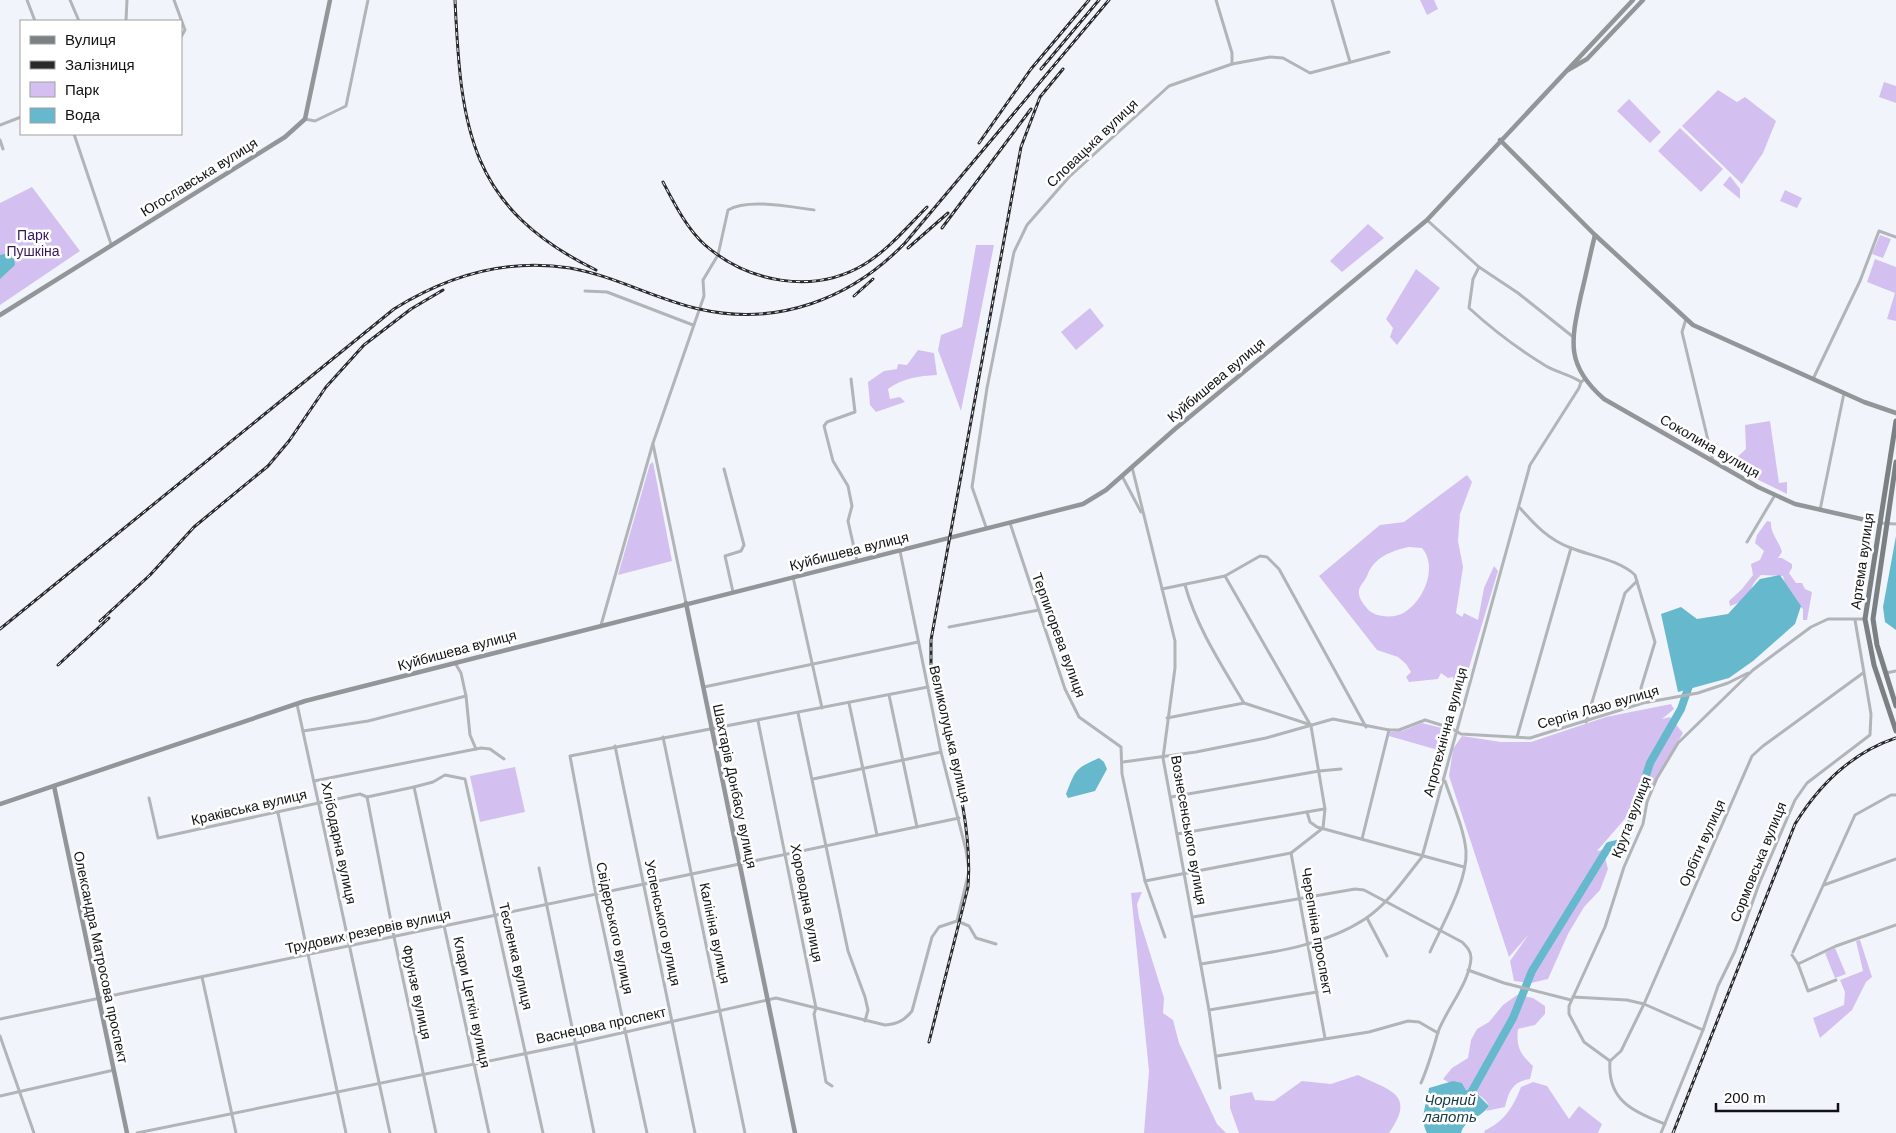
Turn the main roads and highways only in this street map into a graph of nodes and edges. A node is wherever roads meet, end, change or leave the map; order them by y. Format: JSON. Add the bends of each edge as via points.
{"nodes":[{"id":1,"x":330,"y":0,"type":"edge"},
{"id":2,"x":1633,"y":0,"type":"edge"},
{"id":3,"x":1643,"y":0,"type":"edge"},
{"id":4,"x":1582,"y":54,"type":"junction"},
{"id":5,"x":1587,"y":59,"type":"junction"},
{"id":6,"x":1564,"y":72,"type":"junction"},
{"id":7,"x":1500,"y":140,"type":"junction"},
{"id":8,"x":1595,"y":235,"type":"junction"},
{"id":9,"x":0,"y":315,"type":"edge"},
{"id":10,"x":1896,"y":413,"type":"edge"},
{"id":11,"x":1896,"y":421,"type":"edge"},
{"id":12,"x":1896,"y":462,"type":"edge"},
{"id":13,"x":1879,"y":523,"type":"junction"},
{"id":14,"x":686,"y":603,"type":"junction"},
{"id":15,"x":1896,"y":706,"type":"edge"},
{"id":16,"x":1896,"y":731,"type":"edge"},
{"id":17,"x":54,"y":786,"type":"junction"},
{"id":18,"x":0,"y":804,"type":"edge"},
{"id":19,"x":127,"y":1133,"type":"edge"},
{"id":20,"x":795,"y":1133,"type":"edge"}],
"edges":[{"from":1,"to":9,"type":"main road","name":"Югославська вулиця","via":[[304,119],[285,137]]},
{"from":2,"to":4,"type":"main road","name":"Куйбишева вулиця"},
{"from":3,"to":5,"type":"main road","name":"Куйбишева вулиця"},
{"from":4,"to":5,"type":"main road","via":[[1582,59]]},
{"from":4,"to":6,"type":"main road","name":"Куйбишева вулиця"},
{"from":5,"to":6,"type":"main road","name":"Куйбишева вулиця"},
{"from":6,"to":7,"type":"main road","name":"Куйбишева вулиця"},
{"from":7,"to":8,"type":"main road"},
{"from":7,"to":14,"type":"main road","name":"Куйбишева вулиця","via":[[1427,220],[1106,490],[1083,504]]},
{"from":8,"to":10,"type":"main road","via":[[1693,325]]},
{"from":8,"to":13,"type":"main road","name":"Соколина вулиця","via":[[1572,336],[1583,381],[1604,399],[1775,495],[1795,504]]},
{"from":11,"to":13,"type":"main road","name":"Артема вулиця"},
{"from":12,"to":15,"type":"main road","name":"Артема вулиця","via":[[1873,619],[1877,646]]},
{"from":13,"to":16,"type":"main road","name":"Артема вулиця","via":[[1865,618],[1874,665]]},
{"from":14,"to":17,"type":"main road","name":"Куйбишева вулиця","via":[[297,704]]},
{"from":14,"to":20,"type":"main road","name":"Шахтарів Донбасу вулиця"},
{"from":17,"to":18,"type":"main road","name":"Куйбишева вулиця"},
{"from":17,"to":19,"type":"main road","name":"Олександра Матросова проспект"}]}
